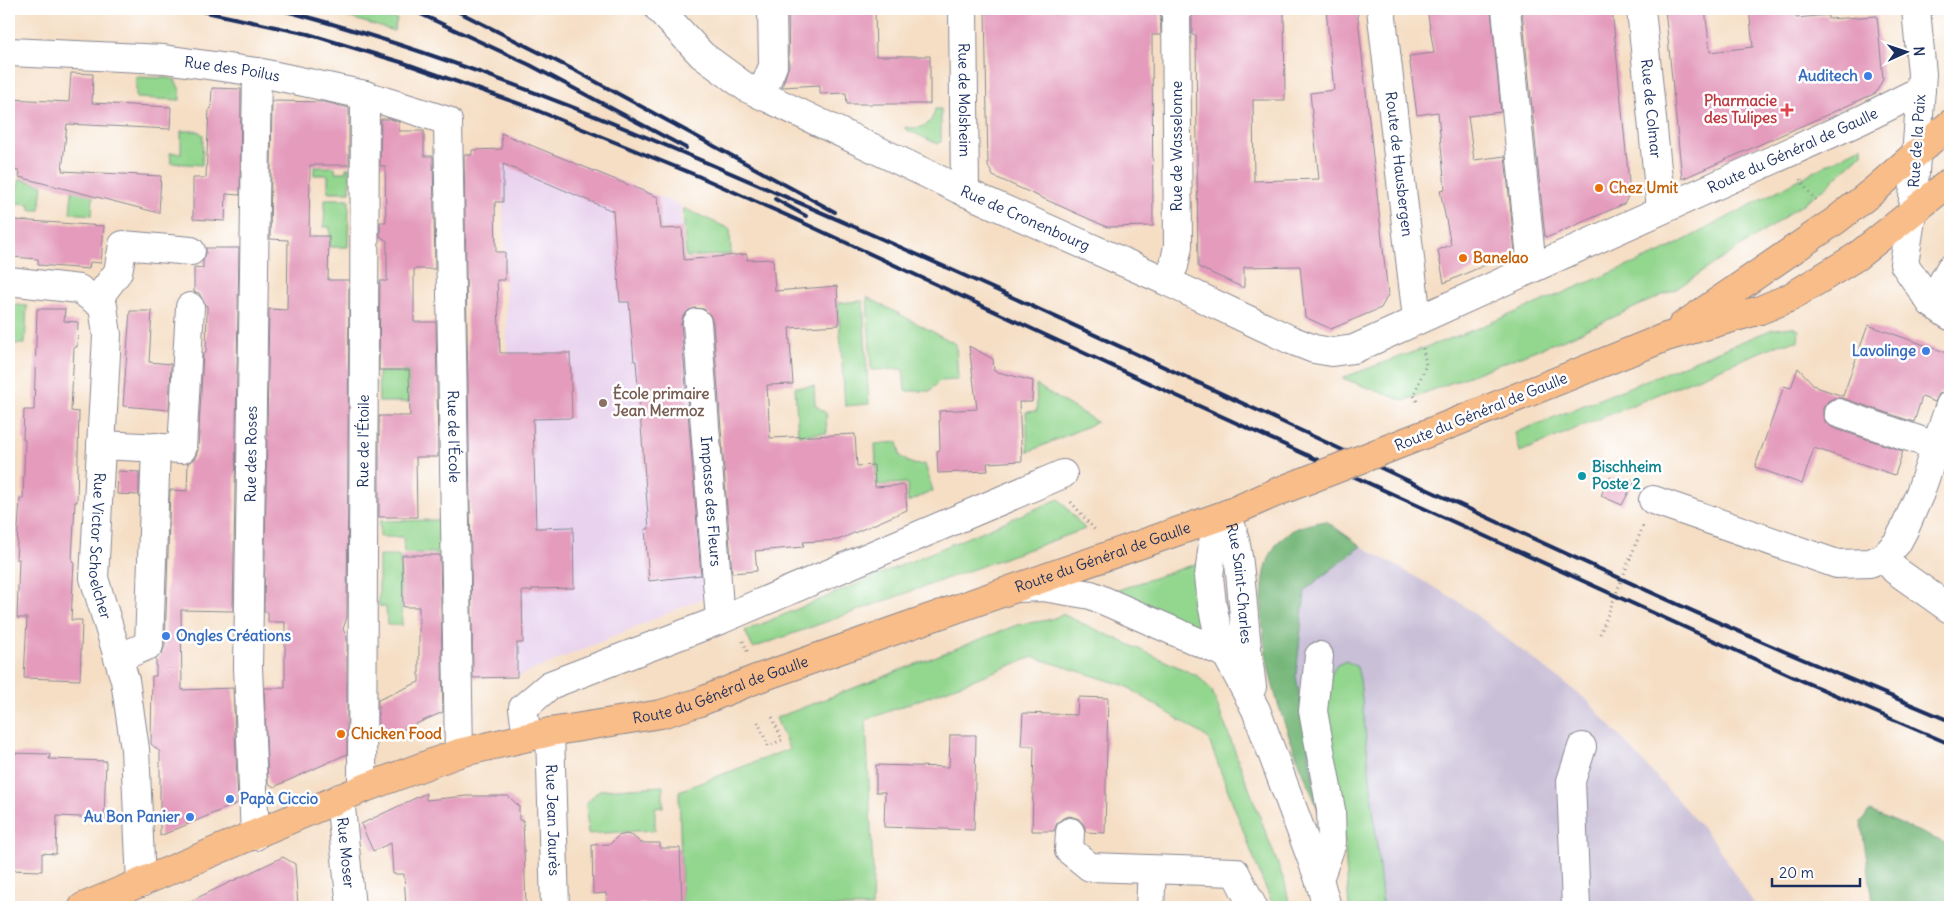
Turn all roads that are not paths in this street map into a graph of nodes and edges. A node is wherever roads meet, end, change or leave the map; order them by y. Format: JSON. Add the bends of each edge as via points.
{"nodes":[{"id":1,"x":659,"y":9,"type":"edge"},
{"id":2,"x":772,"y":9,"type":"edge"},
{"id":3,"x":963,"y":9,"type":"edge"},
{"id":4,"x":1176,"y":9,"type":"edge"},
{"id":5,"x":1381,"y":9,"type":"edge"},
{"id":6,"x":1506,"y":9,"type":"edge"},
{"id":7,"x":1641,"y":9,"type":"edge"},
{"id":8,"x":1916,"y":9,"type":"edge"},
{"id":9,"x":9,"y":52,"type":"edge"},
{"id":10,"x":258,"y":72,"type":"junction"},
{"id":11,"x":1921,"y":90,"type":"junction"},
{"id":12,"x":366,"y":95,"type":"junction"},
{"id":13,"x":760,"y":95,"type":"junction"},
{"id":14,"x":448,"y":121,"type":"joint"},
{"id":15,"x":1950,"y":124,"type":"edge"},
{"id":16,"x":1916,"y":152,"type":"junction"},
{"id":17,"x":1950,"y":182,"type":"edge"},
{"id":18,"x":965,"y":192,"type":"junction"},
{"id":19,"x":1661,"y":209,"type":"junction"},
{"id":20,"x":1912,"y":214,"type":"junction"},
{"id":21,"x":191,"y":251,"type":"dead end"},
{"id":22,"x":1532,"y":268,"type":"junction"},
{"id":23,"x":1950,"y":268,"type":"edge"},
{"id":24,"x":9,"y":281,"type":"edge"},
{"id":25,"x":1166,"y":281,"type":"junction"},
{"id":26,"x":96,"y":301,"type":"junction"},
{"id":27,"x":190,"y":307,"type":"dead end"},
{"id":28,"x":1941,"y":310,"type":"edge"},
{"id":29,"x":1417,"y":319,"type":"junction"},
{"id":30,"x":697,"y":322,"type":"dead end"},
{"id":31,"x":1666,"y":337,"type":"junction"},
{"id":32,"x":1950,"y":405,"type":"edge"},
{"id":33,"x":1838,"y":413,"type":"dead end"},
{"id":34,"x":101,"y":444,"type":"junction"},
{"id":35,"x":1936,"y":446,"type":"junction"},
{"id":36,"x":156,"y":448,"type":"junction"},
{"id":37,"x":1057,"y":476,"type":"road end"},
{"id":38,"x":1653,"y":500,"type":"road end"},
{"id":39,"x":1227,"y":514,"type":"junction"},
{"id":40,"x":1884,"y":557,"type":"junction"},
{"id":41,"x":1014,"y":588,"type":"junction"},
{"id":42,"x":1950,"y":609,"type":"edge"},
{"id":43,"x":720,"y":620,"type":"junction"},
{"id":44,"x":1226,"y":654,"type":"junction"},
{"id":45,"x":1319,"y":656,"type":"dead end"},
{"id":46,"x":118,"y":658,"type":"junction"},
{"id":47,"x":1256,"y":710,"type":"junction"},
{"id":48,"x":539,"y":734,"type":"junction"},
{"id":49,"x":1582,"y":747,"type":"dead end"},
{"id":50,"x":459,"y":753,"type":"junction"},
{"id":51,"x":351,"y":793,"type":"junction"},
{"id":52,"x":1070,"y":832,"type":"dead end"},
{"id":53,"x":255,"y":836,"type":"junction"},
{"id":54,"x":1152,"y":870,"type":"junction"},
{"id":55,"x":1319,"y":879,"type":"junction"},
{"id":56,"x":141,"y":883,"type":"junction"},
{"id":57,"x":100,"y":904,"type":"edge"},
{"id":58,"x":351,"y":907,"type":"edge"},
{"id":59,"x":555,"y":907,"type":"edge"},
{"id":60,"x":1150,"y":907,"type":"edge"},
{"id":61,"x":1253,"y":907,"type":"edge"},
{"id":62,"x":1327,"y":907,"type":"edge"},
{"id":63,"x":1576,"y":907,"type":"edge"}],
"edges":[{"from":1,"to":13,"type":"street","name":"Rue de Cronenbourg","via":[[702,55]]},
{"from":2,"to":13,"type":"street","via":[[773,66]]},
{"from":3,"to":18,"type":"street","name":"Rue de Molsheim"},
{"from":4,"to":25,"type":"street","name":"Rue de Wasselonne","via":[[1178,246],[1174,266]]},
{"from":5,"to":29,"type":"street","name":"Route de Hausbergen"},
{"from":6,"to":22,"type":"street"},
{"from":7,"to":19,"type":"street","name":"Rue de Colmar"},
{"from":8,"to":11,"type":"street","name":"Rue de la Paix"},
{"from":9,"to":10,"type":"street","name":"Rue des Poilus","via":[[164,60]]},
{"from":10,"to":12,"type":"street","name":"Rue des Poilus"},
{"from":10,"to":53,"type":"street","name":"Rue des Roses","via":[[248,667]]},
{"from":11,"to":16,"type":"street","name":"Rue de la Paix"},
{"from":11,"to":19,"type":"street","name":"Route du Général de Gaulle"},
{"from":12,"to":14,"type":"street","name":"Rue des Poilus"},
{"from":12,"to":51,"type":"street","name":"Rue de l'Étoile"},
{"from":13,"to":18,"type":"street","name":"Rue de Cronenbourg"},
{"from":14,"to":50,"type":"street","name":"Rue de l'École"},
{"from":15,"to":16,"type":"main road","name":"Route du Général de Gaulle"},
{"from":16,"to":20,"type":"street","name":"Rue de la Paix"},
{"from":16,"to":31,"type":"main road","name":"Route du Général de Gaulle","via":[[1835,221]]},
{"from":17,"to":20,"type":"main road","name":"Route du Général de Gaulle"},
{"from":18,"to":25,"type":"street","name":"Rue de Cronenbourg"},
{"from":19,"to":22,"type":"street","name":"Route du Général de Gaulle"},
{"from":20,"to":28,"type":"street","name":"Rue de la Paix","via":[[1904,264]]},
{"from":20,"to":31,"type":"main road","name":"Route du Général de Gaulle","via":[[1856,257],[1789,298],[1760,310]]},
{"from":21,"to":26,"type":"street","via":[[123,245],[118,272]]},
{"from":22,"to":29,"type":"street","name":"Route du Général de Gaulle"},
{"from":23,"to":28,"type":"street"},
{"from":24,"to":26,"type":"street","via":[[80,289]]},
{"from":25,"to":29,"type":"street","name":"Rue de Cronenbourg","via":[[1314,350],[1354,349]]},
{"from":26,"to":34,"type":"street","name":"Rue Victor Schoelcher","via":[[103,306],[107,335]]},
{"from":27,"to":36,"type":"street","via":[[182,449]]},
{"from":30,"to":43,"type":"street","name":"Impasse des Fleurs"},
{"from":31,"to":39,"type":"main road","name":"Route du Général de Gaulle","bridge":true},
{"from":32,"to":35,"type":"street"},
{"from":33,"to":35,"type":"street"},
{"from":34,"to":36,"type":"street"},
{"from":34,"to":46,"type":"street","name":"Rue Victor Schoelcher","via":[[94,578]]},
{"from":35,"to":40,"type":"street","via":[[1905,528]]},
{"from":36,"to":46,"type":"street","via":[[149,645]]},
{"from":37,"to":43,"type":"street"},
{"from":38,"to":40,"type":"street","via":[[1837,564],[1870,563]]},
{"from":39,"to":41,"type":"main road","name":"Route du Général de Gaulle"},
{"from":39,"to":44,"type":"street","name":"Rue Saint-Charles","via":[[1213,543],[1209,576],[1215,620]]},
{"from":39,"to":47,"type":"street","name":"Rue Saint-Charles","via":[[1234,531],[1241,572],[1246,651]]},
{"from":40,"to":42,"type":"street","via":[[1895,570]]},
{"from":41,"to":44,"type":"street","name":"Rue Saint-Charles","via":[[1043,587],[1091,595]]},
{"from":41,"to":48,"type":"main road","name":"Route du Général de Gaulle","via":[[697,703],[660,714]]},
{"from":43,"to":48,"type":"street","via":[[550,685],[523,708]]},
{"from":44,"to":47,"type":"street","name":"Rue Saint-Charles"},
{"from":45,"to":55,"type":"street","via":[[1313,711],[1332,810],[1332,843]]},
{"from":46,"to":56,"type":"street","name":"Rue Victor Schoelcher","via":[[125,680],[135,749]]},
{"from":47,"to":55,"type":"street","name":"Rue Saint-Charles"},
{"from":48,"to":50,"type":"main road","name":"Route du Général de Gaulle"},
{"from":48,"to":59,"type":"street","name":"Rue Jean Jaurès"},
{"from":49,"to":63,"type":"street","via":[[1571,780]]},
{"from":50,"to":51,"type":"main road","name":"Route du Général de Gaulle"},
{"from":51,"to":53,"type":"main road","name":"Route du Général de Gaulle"},
{"from":51,"to":58,"type":"street","name":"Rue Moser"},
{"from":52,"to":54,"type":"street","via":[[1069,850],[1090,867]]},
{"from":53,"to":56,"type":"main road","name":"Route du Général de Gaulle"},
{"from":54,"to":60,"type":"street"},
{"from":54,"to":61,"type":"street","via":[[1235,872]]},
{"from":55,"to":62,"type":"street","name":"Rue Saint-Charles"},
{"from":56,"to":57,"type":"main road","name":"Route du Général de Gaulle"}]}
